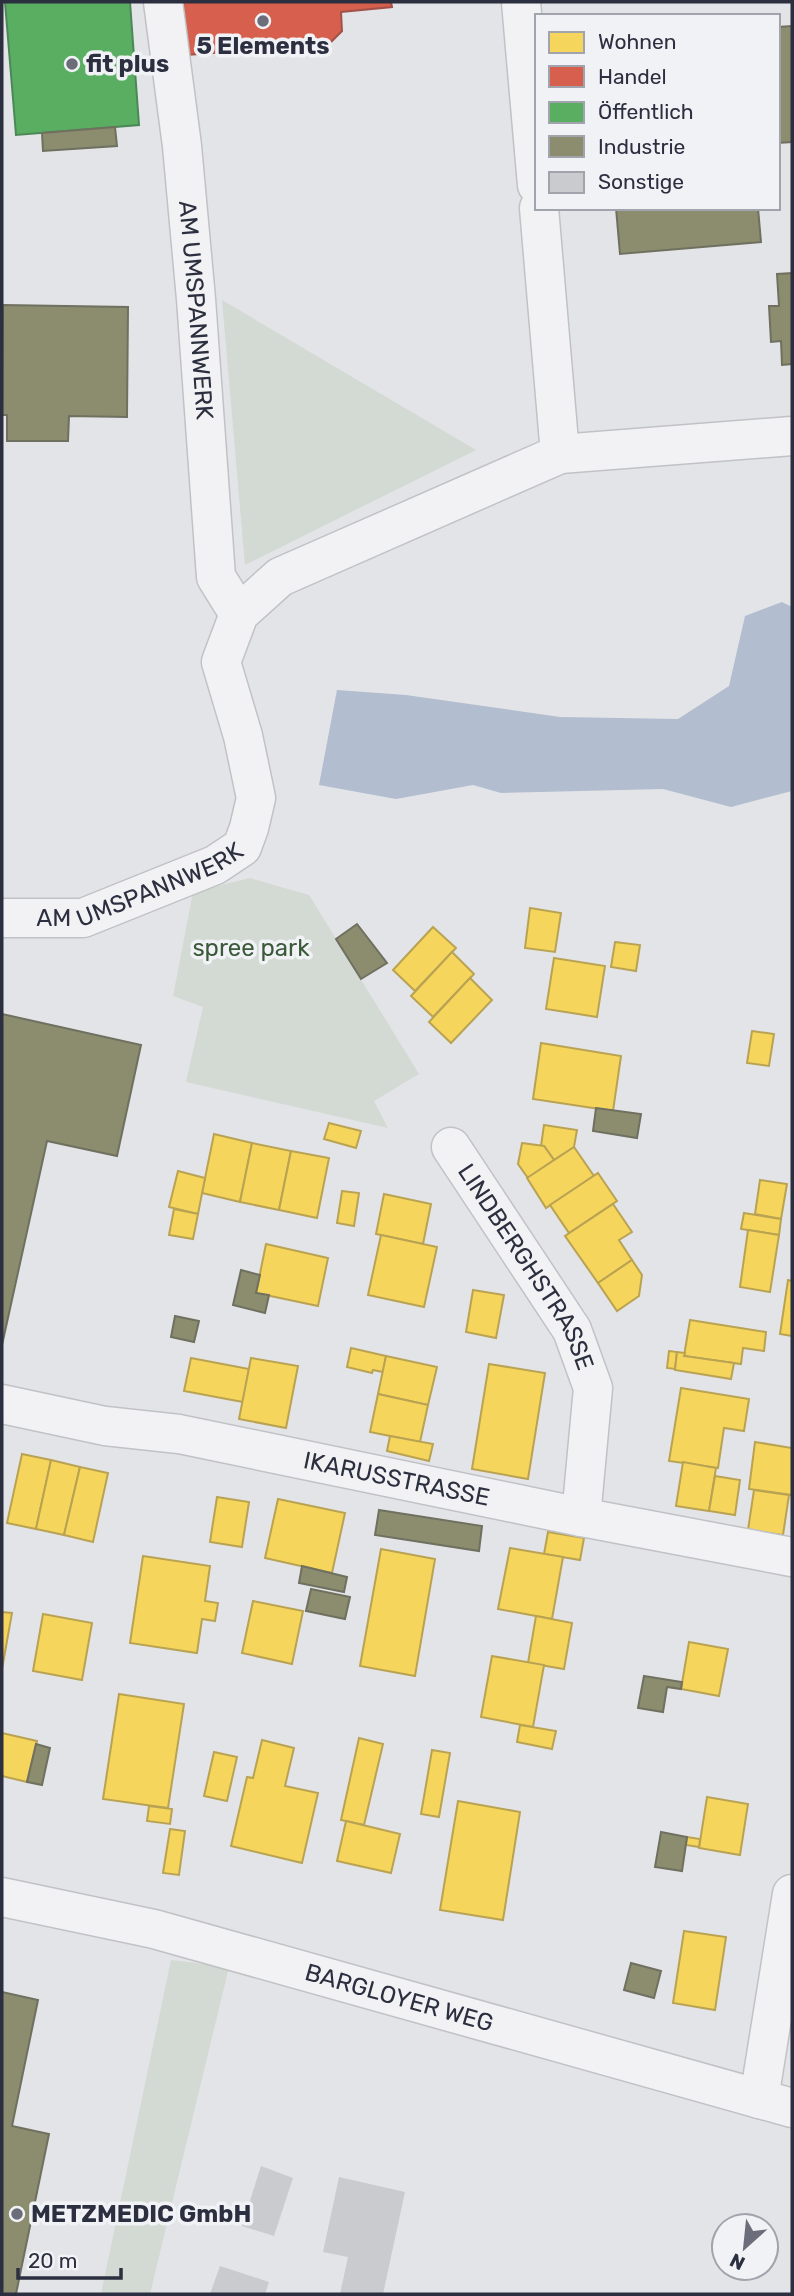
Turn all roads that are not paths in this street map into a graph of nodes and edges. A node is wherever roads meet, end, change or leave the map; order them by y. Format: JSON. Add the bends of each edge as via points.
{"nodes":[{"id":1,"x":163,"y":2,"type":"edge"},
{"id":2,"x":521,"y":2,"type":"edge"},
{"id":3,"x":535,"y":162,"type":"edge"},
{"id":4,"x":539,"y":210,"type":"edge"},
{"id":5,"x":792,"y":436,"type":"edge"},
{"id":6,"x":560,"y":454,"type":"junction"},
{"id":7,"x":239,"y":614,"type":"junction"},
{"id":8,"x":2,"y":918,"type":"edge"},
{"id":9,"x":451,"y":1147,"type":"dead end"},
{"id":10,"x":2,"y":1404,"type":"edge"},
{"id":11,"x":581,"y":1517,"type":"junction"},
{"id":12,"x":792,"y":1557,"type":"edge"},
{"id":13,"x":792,"y":1894,"type":"edge"},
{"id":14,"x":2,"y":1897,"type":"edge"},
{"id":15,"x":776,"y":2104,"type":"edge"}],
"edges":[{"from":1,"to":7,"type":"street","name":"AM UMSPANNWERK","via":[[182,146],[216,577]]},
{"from":2,"to":3,"type":"street"},
{"from":4,"to":6,"type":"street"},
{"from":5,"to":6,"type":"street","name":"AM UMSPANNWERK"},
{"from":6,"to":7,"type":"street","name":"AM UMSPANNWERK","via":[[280,577]]},
{"from":7,"to":8,"type":"street","name":"AM UMSPANNWERK","via":[[221,662],[256,798],[242,847],[215,865],[83,918]]},
{"from":9,"to":11,"type":"street","name":"LINDBERGHSTRASSE","via":[[572,1330],[593,1388]]},
{"from":10,"to":11,"type":"street","name":"IKARUSSTRASSE","via":[[105,1426],[179,1434]]},
{"from":11,"to":12,"type":"street","name":"IKARUSSTRASSE"},
{"from":13,"to":15,"type":"street"},
{"from":14,"to":15,"type":"street","name":"BARGLOYER WEG","via":[[155,1929]]}]}
